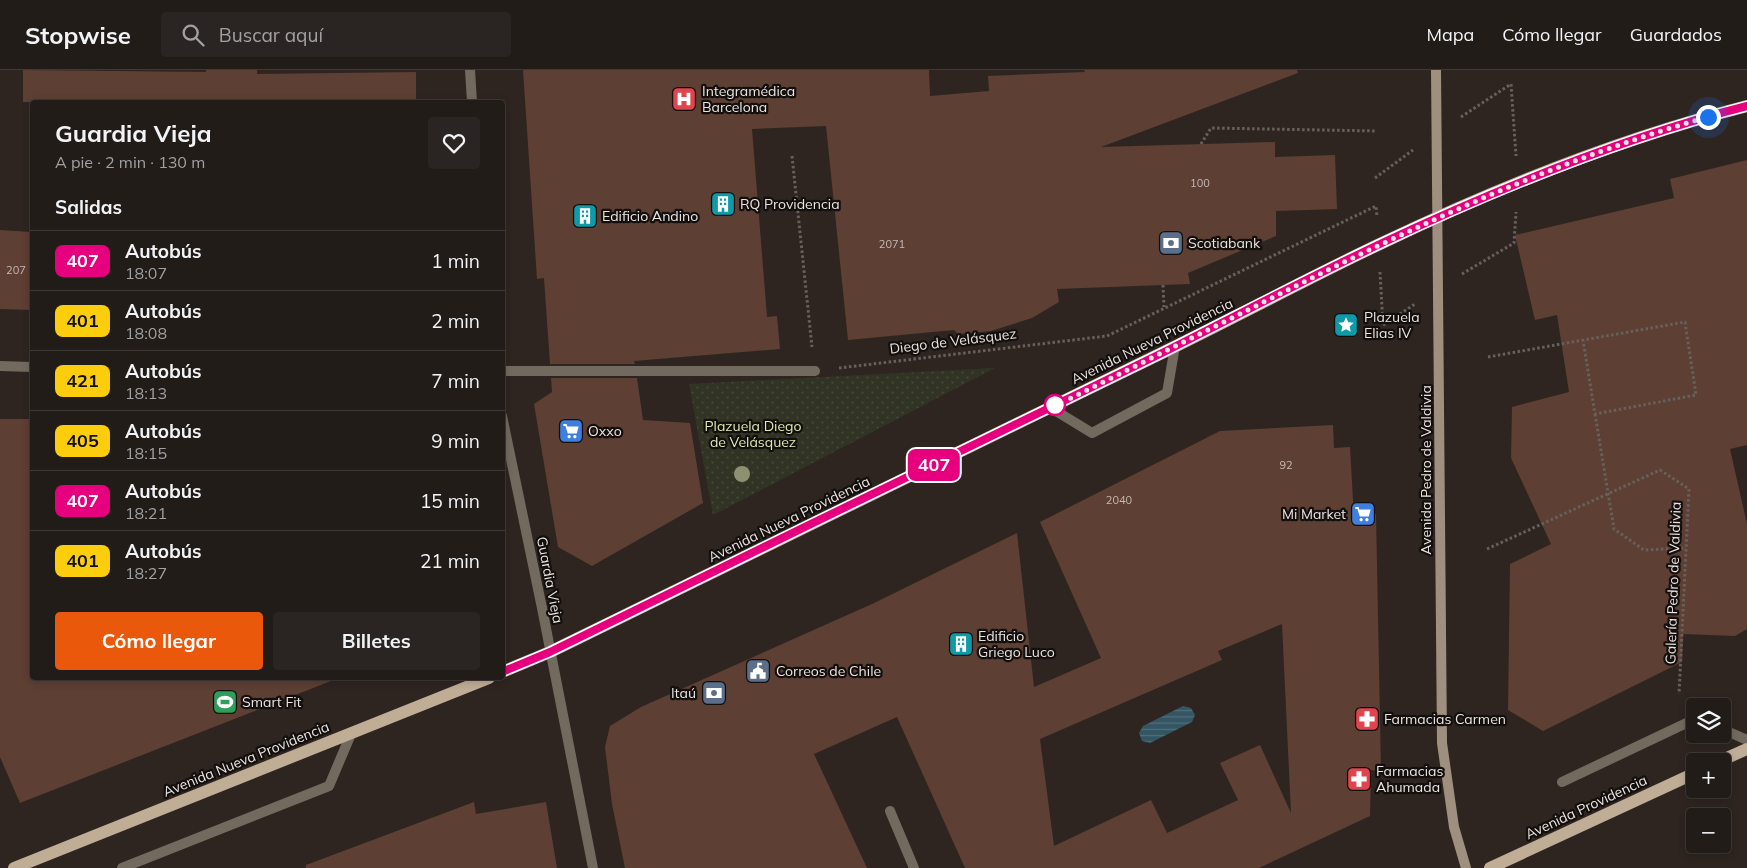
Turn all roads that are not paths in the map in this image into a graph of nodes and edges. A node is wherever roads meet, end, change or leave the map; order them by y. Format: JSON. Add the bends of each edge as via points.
{"nodes":[{"id":1,"x":470,"y":70,"type":"edge"},
{"id":2,"x":1436,"y":70,"type":"edge"},
{"id":3,"x":472,"y":100,"type":"edge"},
{"id":4,"x":1747,"y":106,"type":"edge"},
{"id":5,"x":1438,"y":217,"type":"junction"},
{"id":6,"x":1175,"y":346,"type":"junction"},
{"id":7,"x":0,"y":366,"type":"edge"},
{"id":8,"x":30,"y":367,"type":"edge"},
{"id":9,"x":505,"y":371,"type":"edge"},
{"id":10,"x":815,"y":371,"type":"road end"},
{"id":11,"x":1051,"y":408,"type":"junction"},
{"id":12,"x":505,"y":430,"type":"edge"},
{"id":13,"x":550,"y":652,"type":"junction"},
{"id":14,"x":505,"y":671,"type":"edge"},
{"id":15,"x":484,"y":680,"type":"edge"},
{"id":16,"x":1686,"y":723,"type":"edge"},
{"id":17,"x":1731,"y":733,"type":"edge"},
{"id":18,"x":351,"y":734,"type":"junction"},
{"id":19,"x":1747,"y":740,"type":"edge"},
{"id":20,"x":1747,"y":749,"type":"edge"},
{"id":21,"x":1731,"y":756,"type":"edge"},
{"id":22,"x":1686,"y":777,"type":"edge"},
{"id":23,"x":1562,"y":782,"type":"dead end"},
{"id":24,"x":890,"y":811,"type":"dead end"},
{"id":25,"x":14,"y":868,"type":"edge"},
{"id":26,"x":122,"y":868,"type":"edge"},
{"id":27,"x":593,"y":868,"type":"edge"},
{"id":28,"x":914,"y":868,"type":"edge"},
{"id":29,"x":1466,"y":868,"type":"edge"},
{"id":30,"x":1490,"y":868,"type":"edge"}],
"edges":[{"from":1,"to":3,"type":"street"},
{"from":2,"to":5,"type":"main road","name":"Avenida Pedro de Valdivia"},
{"from":4,"to":5,"type":"main road","name":"Avenida Nueva Providencia","via":[[1606,149]]},
{"from":5,"to":6,"type":"main road","name":"Avenida Nueva Providencia"},
{"from":5,"to":29,"type":"main road","name":"Avenida Pedro de Valdivia","via":[[1442,743],[1454,827]]},
{"from":6,"to":11,"type":"main road","name":"Avenida Nueva Providencia"},
{"from":6,"to":11,"type":"street","via":[[1167,394],[1092,433]]},
{"from":7,"to":8,"type":"street"},
{"from":9,"to":10,"type":"street"},
{"from":11,"to":13,"type":"main road","name":"Avenida Nueva Providencia"},
{"from":12,"to":13,"type":"street","name":"Guardia Vieja"},
{"from":13,"to":14,"type":"main road","name":"Avenida Nueva Providencia"},
{"from":13,"to":27,"type":"street","name":"Guardia Vieja"},
{"from":15,"to":18,"type":"main road","name":"Avenida Nueva Providencia"},
{"from":16,"to":23,"type":"street"},
{"from":17,"to":19,"type":"street"},
{"from":18,"to":25,"type":"main road","name":"Avenida Nueva Providencia"},
{"from":18,"to":26,"type":"street","via":[[329,786]]},
{"from":20,"to":21,"type":"main road"},
{"from":22,"to":30,"type":"main road","name":"Avenida Providencia"},
{"from":24,"to":28,"type":"street"}]}
